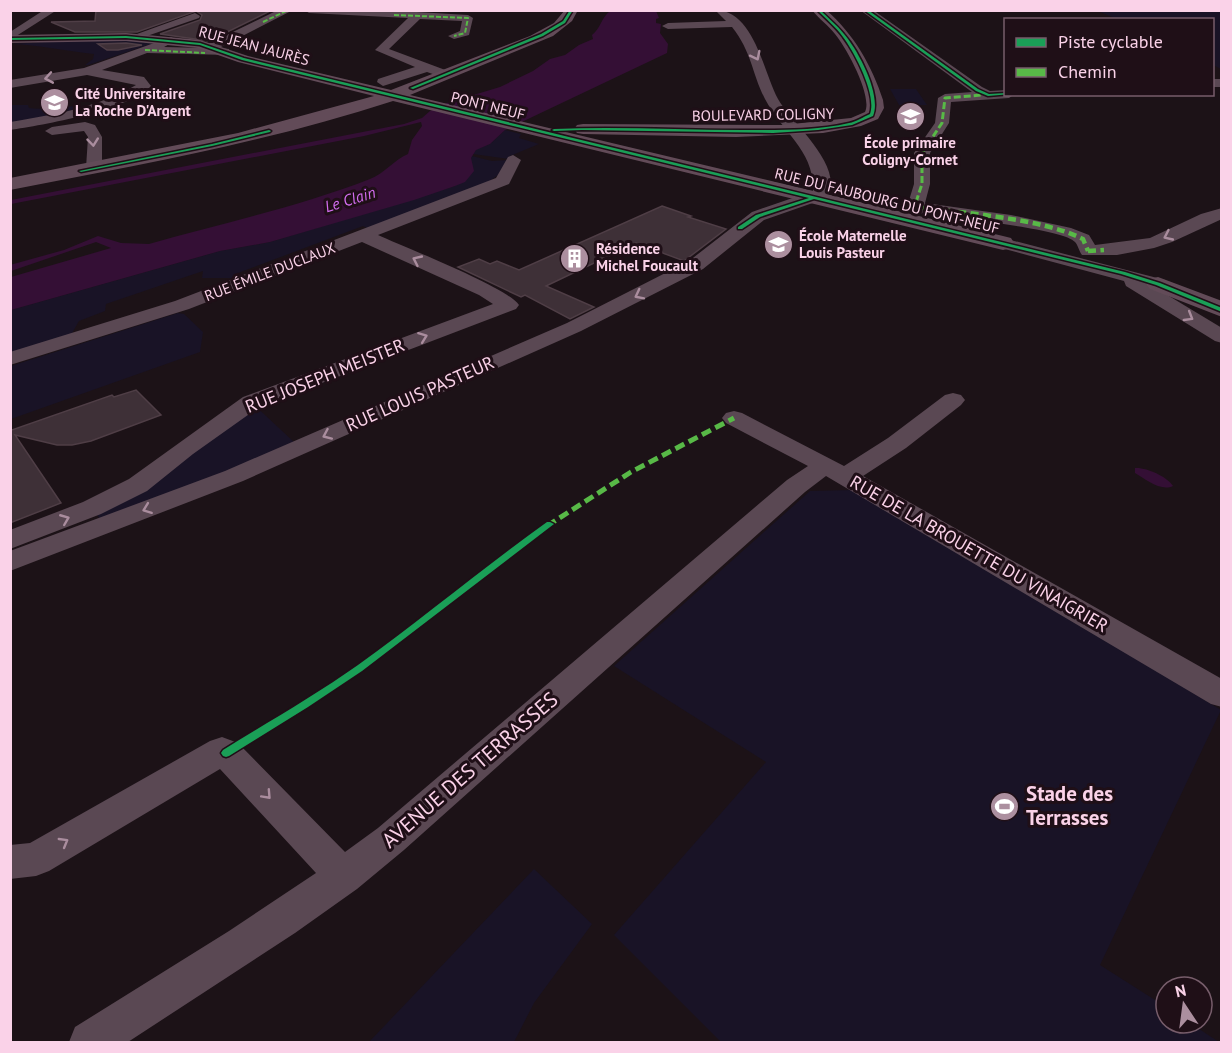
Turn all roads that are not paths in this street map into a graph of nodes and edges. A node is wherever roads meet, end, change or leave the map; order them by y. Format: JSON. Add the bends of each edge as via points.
{"nodes":[{"id":1,"x":52,"y":10,"type":"edge"},
{"id":2,"x":288,"y":10,"type":"edge"},
{"id":3,"x":309,"y":10,"type":"edge"},
{"id":4,"x":572,"y":10,"type":"edge"},
{"id":5,"x":720,"y":10,"type":"edge"},
{"id":6,"x":818,"y":10,"type":"edge"},
{"id":7,"x":865,"y":10,"type":"edge"},
{"id":8,"x":372,"y":12,"type":"edge"},
{"id":9,"x":425,"y":14,"type":"edge"},
{"id":10,"x":195,"y":16,"type":"dead end"},
{"id":11,"x":39,"y":18,"type":"junction"},
{"id":12,"x":20,"y":19,"type":"dead end"},
{"id":13,"x":736,"y":24,"type":"junction"},
{"id":14,"x":668,"y":26,"type":"dead end"},
{"id":15,"x":454,"y":36,"type":"dead end"},
{"id":16,"x":133,"y":37,"type":"junction"},
{"id":17,"x":10,"y":38,"type":"edge"},
{"id":18,"x":171,"y":40,"type":"junction"},
{"id":19,"x":218,"y":49,"type":"junction"},
{"id":20,"x":145,"y":50,"type":"junction"},
{"id":21,"x":426,"y":68,"type":"junction"},
{"id":22,"x":87,"y":71,"type":"junction"},
{"id":23,"x":443,"y":75,"type":"junction"},
{"id":24,"x":10,"y":84,"type":"edge"},
{"id":25,"x":385,"y":90,"type":"junction"},
{"id":26,"x":1004,"y":94,"type":"edge"},
{"id":27,"x":988,"y":95,"type":"junction"},
{"id":28,"x":49,"y":120,"type":"junction"},
{"id":29,"x":10,"y":126,"type":"edge"},
{"id":30,"x":602,"y":129,"type":"junction"},
{"id":31,"x":536,"y":131,"type":"junction"},
{"id":32,"x":36,"y":133,"type":"junction"},
{"id":33,"x":562,"y":137,"type":"junction"},
{"id":34,"x":10,"y":139,"type":"edge"},
{"id":35,"x":513,"y":160,"type":"dead end"},
{"id":36,"x":94,"y":168,"type":"junction"},
{"id":37,"x":10,"y":184,"type":"edge"},
{"id":38,"x":813,"y":198,"type":"junction"},
{"id":39,"x":1221,"y":213,"type":"edge"},
{"id":40,"x":365,"y":236,"type":"junction"},
{"id":41,"x":1003,"y":243,"type":"joint"},
{"id":42,"x":1084,"y":257,"type":"junction"},
{"id":43,"x":1123,"y":273,"type":"junction"},
{"id":44,"x":1158,"y":284,"type":"joint"},
{"id":45,"x":1221,"y":310,"type":"edge"},
{"id":46,"x":1221,"y":337,"type":"edge"},
{"id":47,"x":10,"y":359,"type":"edge"},
{"id":48,"x":953,"y":400,"type":"dead end"},
{"id":49,"x":734,"y":418,"type":"dead end"},
{"id":50,"x":835,"y":470,"type":"junction"},
{"id":51,"x":10,"y":540,"type":"edge"},
{"id":52,"x":10,"y":562,"type":"edge"},
{"id":53,"x":1221,"y":695,"type":"edge"},
{"id":54,"x":10,"y":862,"type":"edge"},
{"id":55,"x":344,"y":877,"type":"junction"},
{"id":56,"x":90,"y":1042,"type":"edge"}],
"edges":[{"from":1,"to":11,"type":"street"},
{"from":2,"to":19,"type":"street"},
{"from":3,"to":8,"type":"street"},
{"from":4,"to":23,"type":"main road","via":[[561,25],[543,35]]},
{"from":5,"to":13,"type":"street"},
{"from":6,"to":30,"type":"main road","name":"BOULEVARD COLIGNY","via":[[851,45],[876,106],[874,113],[864,120],[830,129],[772,131]]},
{"from":7,"to":27,"type":"street"},
{"from":8,"to":9,"type":"street"},
{"from":9,"to":15,"type":"street","via":[[468,18],[465,33]]},
{"from":9,"to":21,"type":"street","via":[[381,50]]},
{"from":10,"to":16,"type":"street"},
{"from":11,"to":12,"type":"street"},
{"from":11,"to":17,"type":"street"},
{"from":13,"to":14,"type":"street"},
{"from":13,"to":38,"type":"street","one_way":true,"via":[[761,67],[773,103],[815,155],[822,192]]},
{"from":16,"to":17,"type":"main road","name":"RUE JEAN JAURÈS"},
{"from":16,"to":18,"type":"main road","name":"RUE JEAN JAURÈS"},
{"from":18,"to":19,"type":"main road","name":"RUE JEAN JAURÈS"},
{"from":18,"to":20,"type":"street"},
{"from":19,"to":20,"type":"street","via":[[203,53]]},
{"from":19,"to":25,"type":"main road","name":"RUE JEAN JAURÈS"},
{"from":20,"to":22,"type":"street"},
{"from":21,"to":23,"type":"street"},
{"from":21,"to":25,"type":"street"},
{"from":22,"to":24,"type":"street","one_way":true},
{"from":22,"to":28,"type":"street","via":[[139,80],[144,86]]},
{"from":23,"to":25,"type":"main road"},
{"from":25,"to":31,"type":"main road","name":"PONT NEUF","via":[[423,104]]},
{"from":25,"to":36,"type":"main road","via":[[269,131]]},
{"from":26,"to":27,"type":"street"},
{"from":27,"to":42,"type":"street","via":[[945,98],[942,123],[922,153],[922,184],[915,207],[989,216],[1071,233],[1083,240]]},
{"from":28,"to":29,"type":"street"},
{"from":28,"to":32,"type":"street","via":[[49,127]]},
{"from":30,"to":31,"type":"main road","name":"BOULEVARD COLIGNY"},
{"from":30,"to":33,"type":"main road","name":"BOULEVARD COLIGNY"},
{"from":31,"to":33,"type":"main road","name":"RUE DU FAUBOURG DU PONT-NEUF"},
{"from":32,"to":34,"type":"street"},
{"from":32,"to":36,"type":"street","one_way":true,"via":[[90,128],[95,137]]},
{"from":33,"to":38,"type":"main road","name":"RUE DU FAUBOURG DU PONT-NEUF"},
{"from":35,"to":40,"type":"street","name":"RUE ÉMILE DUCLAUX","via":[[503,181]]},
{"from":36,"to":37,"type":"main road"},
{"from":38,"to":41,"type":"main road","name":"RUE DU FAUBOURG DU PONT-NEUF"},
{"from":38,"to":52,"type":"street","name":"RUE LOUIS PASTEUR","one_way":true,"via":[[758,216],[696,265],[574,327],[234,476]]},
{"from":39,"to":42,"type":"street","one_way":true,"via":[[1166,238]]},
{"from":40,"to":47,"type":"street","name":"RUE ÉMILE DUCLAUX","via":[[182,306]]},
{"from":51,"to":40,"type":"street","name":"RUE JOSEPH MEISTER","one_way":true,"via":[[92,508],[138,484],[251,402],[509,305]]},
{"from":41,"to":42,"type":"street","name":"RUE DU FAUBOURG DU PONT-NEUF"},
{"from":42,"to":43,"type":"street","name":"RUE DU FAUBOURG DU PONT-NEUF"},
{"from":43,"to":44,"type":"street","name":"RUE DU FAUBOURG DU PONT-NEUF"},
{"from":43,"to":46,"type":"street","one_way":true,"via":[[1138,287]]},
{"from":44,"to":45,"type":"main road","name":"RUE DU FAUBOURG DU PONT-NEUF"},
{"from":48,"to":50,"type":"street","name":"AVENUE DES TERRASSES","via":[[897,443]]},
{"from":49,"to":50,"type":"street","name":"RUE DE LA BROUETTE DU VINAIGRIER"},
{"from":50,"to":53,"type":"street","name":"RUE DE LA BROUETTE DU VINAIGRIER"},
{"from":50,"to":55,"type":"street","name":"AVENUE DES TERRASSES","via":[[796,486]]},
{"from":54,"to":55,"type":"street","one_way":true,"via":[[36,859],[222,751]]},
{"from":55,"to":56,"type":"street","name":"AVENUE DES TERRASSES"}]}
